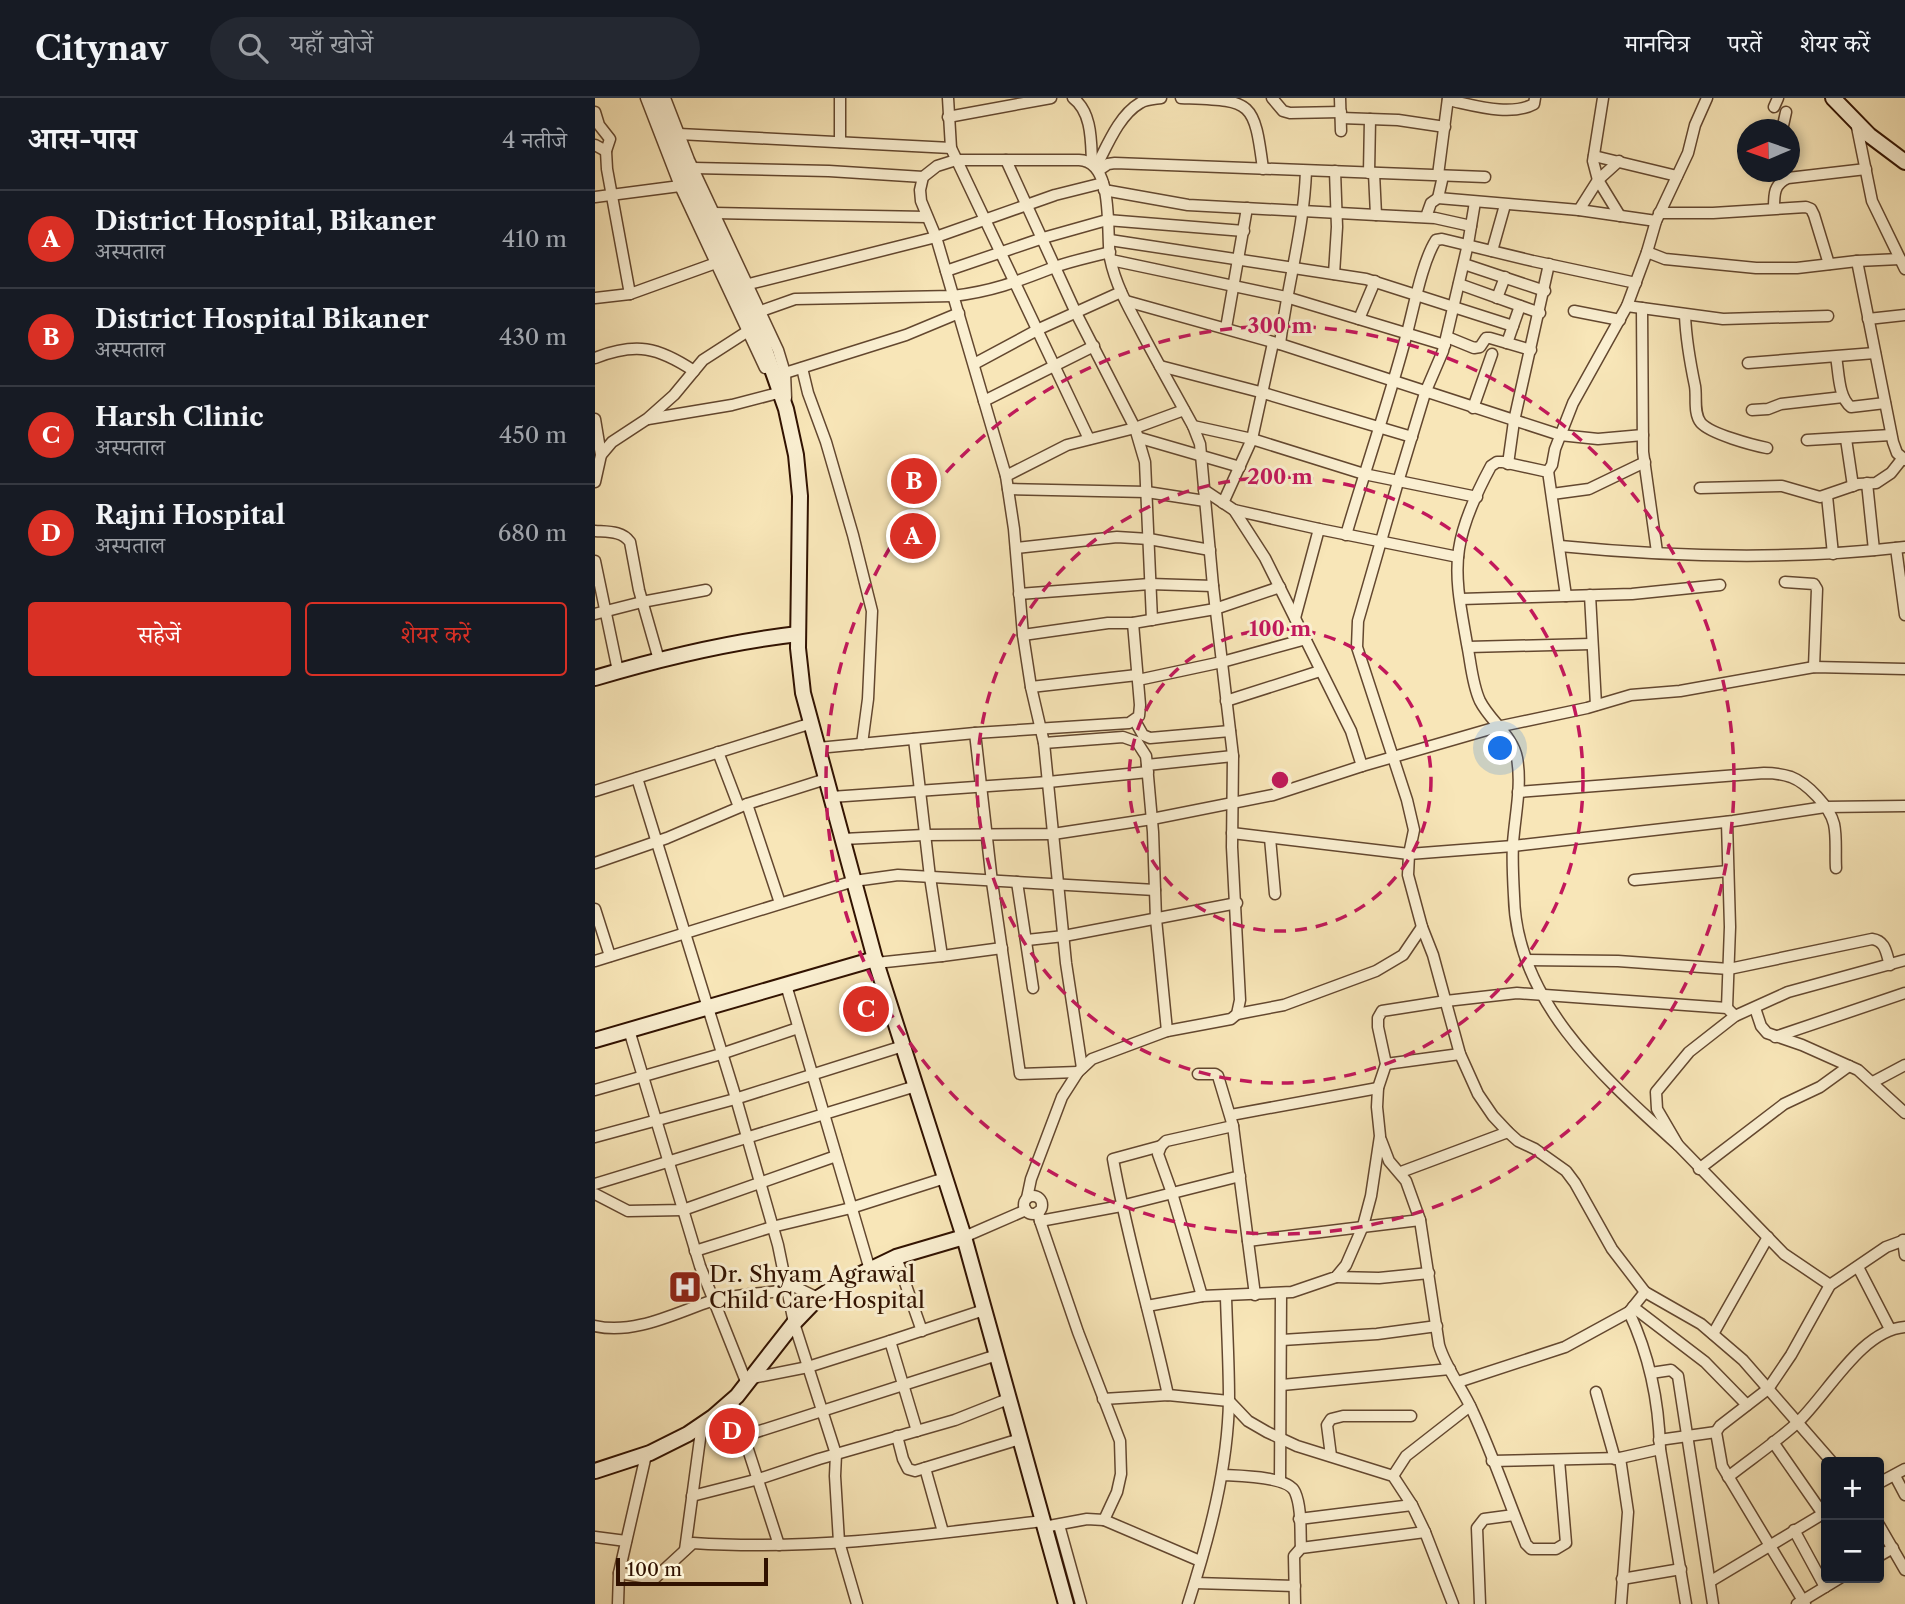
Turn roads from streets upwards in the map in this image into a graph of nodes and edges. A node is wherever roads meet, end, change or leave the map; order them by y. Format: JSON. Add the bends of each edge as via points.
{"nodes":[{"id":1,"x":646,"y":98,"type":"edge"},
{"id":2,"x":655,"y":98,"type":"edge"},
{"id":3,"x":665,"y":98,"type":"edge"},
{"id":4,"x":840,"y":98,"type":"edge"},
{"id":5,"x":948,"y":98,"type":"edge"},
{"id":6,"x":1051,"y":98,"type":"edge"},
{"id":7,"x":1073,"y":98,"type":"edge"},
{"id":8,"x":1161,"y":98,"type":"edge"},
{"id":9,"x":1181,"y":98,"type":"edge"},
{"id":10,"x":1272,"y":98,"type":"edge"},
{"id":11,"x":1340,"y":98,"type":"edge"},
{"id":12,"x":1535,"y":98,"type":"edge"},
{"id":13,"x":1602,"y":98,"type":"edge"},
{"id":14,"x":1707,"y":98,"type":"edge"},
{"id":15,"x":1833,"y":98,"type":"edge"},
{"id":16,"x":1448,"y":99,"type":"edge"},
{"id":17,"x":1083,"y":103,"type":"edge"},
{"id":18,"x":595,"y":112,"type":"edge"},
{"id":19,"x":1786,"y":112,"type":"dead end"},
{"id":20,"x":1341,"y":115,"type":"junction"},
{"id":21,"x":948,"y":117,"type":"junction"},
{"id":22,"x":1370,"y":119,"type":"junction"},
{"id":23,"x":1784,"y":119,"type":"edge"},
{"id":24,"x":1856,"y":122,"type":"junction"},
{"id":25,"x":1445,"y":127,"type":"junction"},
{"id":26,"x":1341,"y":131,"type":"dead end"},
{"id":27,"x":679,"y":134,"type":"junction"},
{"id":28,"x":840,"y":142,"type":"junction"},
{"id":29,"x":595,"y":145,"type":"edge"},
{"id":30,"x":951,"y":148,"type":"junction"},
{"id":31,"x":606,"y":151,"type":"junction"},
{"id":32,"x":1594,"y":156,"type":"junction"},
{"id":33,"x":956,"y":160,"type":"junction"},
{"id":34,"x":1006,"y":160,"type":"junction"},
{"id":35,"x":1619,"y":161,"type":"junction"},
{"id":36,"x":1905,"y":162,"type":"edge"},
{"id":37,"x":1096,"y":166,"type":"junction"},
{"id":38,"x":693,"y":168,"type":"junction"},
{"id":39,"x":1263,"y":169,"type":"junction"},
{"id":40,"x":1865,"y":169,"type":"junction"},
{"id":41,"x":1306,"y":170,"type":"junction"},
{"id":42,"x":1335,"y":171,"type":"junction"},
{"id":43,"x":1372,"y":173,"type":"junction"},
{"id":44,"x":1440,"y":176,"type":"junction"},
{"id":45,"x":1800,"y":176,"type":"edge"},
{"id":46,"x":923,"y":177,"type":"junction"},
{"id":47,"x":1485,"y":177,"type":"dead end"},
{"id":48,"x":1677,"y":177,"type":"junction"},
{"id":49,"x":1598,"y":180,"type":"junction"},
{"id":50,"x":1778,"y":182,"type":"edge"},
{"id":51,"x":680,"y":186,"type":"junction"},
{"id":52,"x":1104,"y":186,"type":"junction"},
{"id":53,"x":612,"y":194,"type":"junction"},
{"id":54,"x":595,"y":197,"type":"edge"},
{"id":55,"x":1438,"y":198,"type":"junction"},
{"id":56,"x":1475,"y":202,"type":"junction"},
{"id":57,"x":1028,"y":205,"type":"junction"},
{"id":58,"x":1505,"y":205,"type":"junction"},
{"id":59,"x":1247,"y":208,"type":"junction"},
{"id":60,"x":1774,"y":208,"type":"junction"},
{"id":61,"x":1579,"y":210,"type":"junction"},
{"id":62,"x":1303,"y":211,"type":"junction"},
{"id":63,"x":1336,"y":212,"type":"junction"},
{"id":64,"x":714,"y":213,"type":"junction"},
{"id":65,"x":1376,"y":215,"type":"junction"},
{"id":66,"x":1620,"y":216,"type":"junction"},
{"id":67,"x":927,"y":217,"type":"junction"},
{"id":68,"x":1658,"y":217,"type":"junction"},
{"id":69,"x":1426,"y":218,"type":"junction"},
{"id":70,"x":1107,"y":220,"type":"junction"},
{"id":71,"x":986,"y":221,"type":"junction"},
{"id":72,"x":1472,"y":226,"type":"junction"},
{"id":73,"x":1244,"y":231,"type":"junction"},
{"id":74,"x":936,"y":237,"type":"junction"},
{"id":75,"x":1043,"y":238,"type":"junction"},
{"id":76,"x":1110,"y":240,"type":"junction"},
{"id":77,"x":1468,"y":244,"type":"junction"},
{"id":78,"x":1492,"y":251,"type":"junction"},
{"id":79,"x":1647,"y":252,"type":"junction"},
{"id":80,"x":1002,"y":253,"type":"junction"},
{"id":81,"x":1110,"y":256,"type":"junction"},
{"id":82,"x":1239,"y":257,"type":"junction"},
{"id":83,"x":1900,"y":259,"type":"junction"},
{"id":84,"x":1857,"y":261,"type":"junction"},
{"id":85,"x":716,"y":263,"type":"junction"},
{"id":86,"x":1464,"y":264,"type":"junction"},
{"id":87,"x":1549,"y":264,"type":"junction"},
{"id":88,"x":1829,"y":264,"type":"junction"},
{"id":89,"x":1054,"y":267,"type":"junction"},
{"id":90,"x":1293,"y":267,"type":"junction"},
{"id":91,"x":1905,"y":269,"type":"edge"},
{"id":92,"x":946,"y":271,"type":"junction"},
{"id":93,"x":1334,"y":274,"type":"junction"},
{"id":94,"x":1505,"y":277,"type":"junction"},
{"id":95,"x":1375,"y":281,"type":"junction"},
{"id":96,"x":1016,"y":283,"type":"junction"},
{"id":97,"x":1636,"y":283,"type":"junction"},
{"id":98,"x":748,"y":284,"type":"junction"},
{"id":99,"x":1459,"y":284,"type":"junction"},
{"id":100,"x":1235,"y":286,"type":"junction"},
{"id":101,"x":1545,"y":291,"type":"junction"},
{"id":102,"x":630,"y":294,"type":"junction"},
{"id":103,"x":1417,"y":294,"type":"junction"},
{"id":104,"x":954,"y":296,"type":"junction"},
{"id":105,"x":1123,"y":297,"type":"junction"},
{"id":106,"x":1286,"y":297,"type":"junction"},
{"id":107,"x":595,"y":298,"type":"edge"},
{"id":108,"x":1497,"y":298,"type":"junction"},
{"id":109,"x":1520,"y":306,"type":"junction"},
{"id":110,"x":1627,"y":306,"type":"junction"},
{"id":111,"x":1454,"y":307,"type":"junction"},
{"id":112,"x":1642,"y":308,"type":"junction"},
{"id":113,"x":1574,"y":311,"type":"dead end"},
{"id":114,"x":959,"y":313,"type":"junction"},
{"id":115,"x":1076,"y":313,"type":"junction"},
{"id":116,"x":1539,"y":313,"type":"junction"},
{"id":117,"x":1685,"y":315,"type":"junction"},
{"id":118,"x":1905,"y":315,"type":"edge"},
{"id":119,"x":1828,"y":316,"type":"dead end"},
{"id":120,"x":1359,"y":319,"type":"junction"},
{"id":121,"x":1868,"y":319,"type":"junction"},
{"id":122,"x":755,"y":320,"type":"junction"},
{"id":123,"x":1620,"y":320,"type":"junction"},
{"id":124,"x":1513,"y":327,"type":"junction"},
{"id":125,"x":1226,"y":328,"type":"junction"},
{"id":126,"x":1039,"y":329,"type":"junction"},
{"id":127,"x":1407,"y":334,"type":"junction"},
{"id":128,"x":1446,"y":341,"type":"junction"},
{"id":129,"x":1507,"y":343,"type":"junction"},
{"id":130,"x":1277,"y":344,"type":"junction"},
{"id":131,"x":1094,"y":346,"type":"junction"},
{"id":132,"x":1531,"y":350,"type":"junction"},
{"id":133,"x":1492,"y":354,"type":"dead end"},
{"id":134,"x":1875,"y":354,"type":"junction"},
{"id":135,"x":1836,"y":357,"type":"junction"},
{"id":136,"x":595,"y":358,"type":"edge"},
{"id":137,"x":1748,"y":363,"type":"dead end"},
{"id":138,"x":974,"y":364,"type":"junction"},
{"id":139,"x":1056,"y":366,"type":"junction"},
{"id":140,"x":1160,"y":366,"type":"junction"},
{"id":141,"x":802,"y":368,"type":"junction"},
{"id":142,"x":694,"y":372,"type":"junction"},
{"id":143,"x":785,"y":373,"type":"junction"},
{"id":144,"x":1393,"y":380,"type":"junction"},
{"id":145,"x":1261,"y":392,"type":"junction"},
{"id":146,"x":778,"y":393,"type":"junction"},
{"id":147,"x":1425,"y":393,"type":"junction"},
{"id":148,"x":1843,"y":397,"type":"junction"},
{"id":149,"x":984,"y":401,"type":"junction"},
{"id":150,"x":1885,"y":403,"type":"junction"},
{"id":151,"x":1473,"y":408,"type":"junction"},
{"id":152,"x":786,"y":409,"type":"junction"},
{"id":153,"x":1184,"y":410,"type":"junction"},
{"id":154,"x":1752,"y":410,"type":"dead end"},
{"id":155,"x":595,"y":419,"type":"edge"},
{"id":156,"x":647,"y":419,"type":"junction"},
{"id":157,"x":1514,"y":421,"type":"junction"},
{"id":158,"x":1193,"y":426,"type":"junction"},
{"id":159,"x":1381,"y":427,"type":"junction"},
{"id":160,"x":1138,"y":433,"type":"junction"},
{"id":161,"x":1560,"y":435,"type":"junction"},
{"id":162,"x":1643,"y":435,"type":"junction"},
{"id":163,"x":1891,"y":435,"type":"junction"},
{"id":164,"x":1412,"y":437,"type":"junction"},
{"id":165,"x":1089,"y":439,"type":"junction"},
{"id":166,"x":1252,"y":439,"type":"junction"},
{"id":167,"x":1846,"y":439,"type":"junction"},
{"id":168,"x":1807,"y":440,"type":"dead end"},
{"id":169,"x":598,"y":447,"type":"edge"},
{"id":170,"x":1767,"y":448,"type":"dead end"},
{"id":171,"x":1202,"y":456,"type":"junction"},
{"id":172,"x":1904,"y":459,"type":"edge"},
{"id":173,"x":1644,"y":463,"type":"junction"},
{"id":174,"x":1508,"y":464,"type":"junction"},
{"id":175,"x":1240,"y":467,"type":"junction"},
{"id":176,"x":596,"y":470,"type":"edge"},
{"id":177,"x":1548,"y":471,"type":"junction"},
{"id":178,"x":1364,"y":474,"type":"junction"},
{"id":179,"x":1006,"y":475,"type":"junction"},
{"id":180,"x":595,"y":482,"type":"edge"},
{"id":181,"x":1398,"y":482,"type":"junction"},
{"id":182,"x":1867,"y":483,"type":"junction"},
{"id":183,"x":1853,"y":486,"type":"junction"},
{"id":184,"x":1700,"y":488,"type":"dead end"},
{"id":185,"x":1008,"y":489,"type":"junction"},
{"id":186,"x":1147,"y":492,"type":"junction"},
{"id":187,"x":1552,"y":494,"type":"junction"},
{"id":188,"x":1205,"y":495,"type":"junction"},
{"id":189,"x":1827,"y":496,"type":"junction"},
{"id":190,"x":1477,"y":497,"type":"junction"},
{"id":191,"x":1223,"y":503,"type":"junction"},
{"id":192,"x":1234,"y":510,"type":"junction"},
{"id":193,"x":1318,"y":529,"type":"junction"},
{"id":194,"x":595,"y":531,"type":"edge"},
{"id":195,"x":1346,"y":535,"type":"junction"},
{"id":196,"x":1149,"y":539,"type":"junction"},
{"id":197,"x":1381,"y":543,"type":"junction"},
{"id":198,"x":1560,"y":546,"type":"junction"},
{"id":199,"x":1901,"y":547,"type":"edge"},
{"id":200,"x":1016,"y":548,"type":"junction"},
{"id":201,"x":1210,"y":550,"type":"junction"},
{"id":202,"x":1874,"y":550,"type":"junction"},
{"id":203,"x":1657,"y":552,"type":"junction"},
{"id":204,"x":1833,"y":554,"type":"junction"},
{"id":205,"x":1458,"y":556,"type":"junction"},
{"id":206,"x":595,"y":561,"type":"edge"},
{"id":207,"x":597,"y":581,"type":"edge"},
{"id":208,"x":1785,"y":582,"type":"dead end"},
{"id":209,"x":1150,"y":584,"type":"junction"},
{"id":210,"x":1720,"y":584,"type":"dead end"},
{"id":211,"x":1213,"y":586,"type":"junction"},
{"id":212,"x":1280,"y":587,"type":"junction"},
{"id":213,"x":706,"y":590,"type":"dead end"},
{"id":214,"x":1019,"y":594,"type":"junction"},
{"id":215,"x":1590,"y":595,"type":"junction"},
{"id":216,"x":1566,"y":596,"type":"junction"},
{"id":217,"x":1461,"y":599,"type":"junction"},
{"id":218,"x":642,"y":602,"type":"junction"},
{"id":219,"x":1215,"y":609,"type":"junction"},
{"id":220,"x":600,"y":612,"type":"edge"},
{"id":221,"x":1905,"y":615,"type":"edge"},
{"id":222,"x":1295,"y":618,"type":"junction"},
{"id":223,"x":1152,"y":621,"type":"junction"},
{"id":224,"x":1133,"y":623,"type":"junction"},
{"id":225,"x":798,"y":634,"type":"junction"},
{"id":226,"x":1023,"y":635,"type":"junction"},
{"id":227,"x":1305,"y":639,"type":"junction"},
{"id":228,"x":1591,"y":644,"type":"junction"},
{"id":229,"x":1468,"y":647,"type":"junction"},
{"id":230,"x":659,"y":660,"type":"junction"},
{"id":231,"x":1221,"y":662,"type":"junction"},
{"id":232,"x":1814,"y":667,"type":"junction"},
{"id":233,"x":1905,"y":669,"type":"edge"},
{"id":234,"x":618,"y":671,"type":"junction"},
{"id":235,"x":1320,"y":671,"type":"junction"},
{"id":236,"x":1137,"y":677,"type":"junction"},
{"id":237,"x":595,"y":678,"type":"edge"},
{"id":238,"x":1031,"y":687,"type":"junction"},
{"id":239,"x":1226,"y":701,"type":"junction"},
{"id":240,"x":1596,"y":705,"type":"junction"},
{"id":241,"x":1135,"y":721,"type":"junction"},
{"id":242,"x":811,"y":723,"type":"junction"},
{"id":243,"x":1497,"y":727,"type":"junction"},
{"id":244,"x":1042,"y":728,"type":"junction"},
{"id":245,"x":1230,"y":731,"type":"junction"},
{"id":246,"x":975,"y":733,"type":"junction"},
{"id":247,"x":914,"y":739,"type":"junction"},
{"id":248,"x":1044,"y":743,"type":"junction"},
{"id":249,"x":862,"y":744,"type":"junction"},
{"id":250,"x":818,"y":748,"type":"junction"},
{"id":251,"x":718,"y":752,"type":"junction"},
{"id":252,"x":1233,"y":756,"type":"junction"},
{"id":253,"x":1394,"y":757,"type":"junction"},
{"id":254,"x":1361,"y":766,"type":"junction"},
{"id":255,"x":1147,"y":769,"type":"junction"},
{"id":256,"x":637,"y":778,"type":"junction"},
{"id":257,"x":826,"y":779,"type":"junction"},
{"id":258,"x":1048,"y":782,"type":"junction"},
{"id":259,"x":982,"y":785,"type":"junction"},
{"id":260,"x":595,"y":791,"type":"edge"},
{"id":261,"x":919,"y":792,"type":"junction"},
{"id":262,"x":1518,"y":792,"type":"junction"},
{"id":263,"x":831,"y":797,"type":"junction"},
{"id":264,"x":1233,"y":803,"type":"junction"},
{"id":265,"x":743,"y":806,"type":"junction"},
{"id":266,"x":1905,"y":806,"type":"edge"},
{"id":267,"x":1825,"y":807,"type":"junction"},
{"id":268,"x":1152,"y":819,"type":"junction"},
{"id":269,"x":1727,"y":822,"type":"junction"},
{"id":270,"x":1232,"y":833,"type":"junction"},
{"id":271,"x":987,"y":834,"type":"junction"},
{"id":272,"x":1053,"y":834,"type":"junction"},
{"id":273,"x":925,"y":835,"type":"junction"},
{"id":274,"x":1270,"y":838,"type":"junction"},
{"id":275,"x":843,"y":839,"type":"junction"},
{"id":276,"x":658,"y":841,"type":"junction"},
{"id":277,"x":1513,"y":846,"type":"junction"},
{"id":278,"x":1409,"y":854,"type":"junction"},
{"id":279,"x":595,"y":863,"type":"edge"},
{"id":280,"x":1836,"y":868,"type":"dead end"},
{"id":281,"x":1728,"y":871,"type":"junction"},
{"id":282,"x":930,"y":877,"type":"junction"},
{"id":283,"x":1634,"y":880,"type":"dead end"},
{"id":284,"x":854,"y":881,"type":"junction"},
{"id":285,"x":992,"y":882,"type":"junction"},
{"id":286,"x":1017,"y":882,"type":"junction"},
{"id":287,"x":1058,"y":883,"type":"junction"},
{"id":288,"x":1156,"y":890,"type":"junction"},
{"id":289,"x":1275,"y":894,"type":"dead end"},
{"id":290,"x":780,"y":903,"type":"junction"},
{"id":291,"x":1237,"y":903,"type":"junction"},
{"id":292,"x":595,"y":909,"type":"edge"},
{"id":293,"x":1156,"y":919,"type":"junction"},
{"id":294,"x":1422,"y":927,"type":"junction"},
{"id":295,"x":685,"y":932,"type":"junction"},
{"id":296,"x":1064,"y":936,"type":"junction"},
{"id":297,"x":1027,"y":940,"type":"junction"},
{"id":298,"x":1002,"y":948,"type":"junction"},
{"id":299,"x":610,"y":956,"type":"junction"},
{"id":300,"x":942,"y":956,"type":"junction"},
{"id":301,"x":1526,"y":960,"type":"junction"},
{"id":302,"x":1905,"y":960,"type":"edge"},
{"id":303,"x":595,"y":961,"type":"edge"},
{"id":304,"x":876,"y":961,"type":"junction"},
{"id":305,"x":1890,"y":965,"type":"junction"},
{"id":306,"x":1729,"y":969,"type":"junction"},
{"id":307,"x":786,"y":985,"type":"junction"},
{"id":308,"x":1033,"y":988,"type":"dead end"},
{"id":309,"x":1905,"y":993,"type":"edge"},
{"id":310,"x":1540,"y":994,"type":"junction"},
{"id":311,"x":1446,"y":1000,"type":"junction"},
{"id":312,"x":707,"y":1008,"type":"junction"},
{"id":313,"x":1755,"y":1008,"type":"junction"},
{"id":314,"x":1731,"y":1012,"type":"junction"},
{"id":315,"x":1237,"y":1014,"type":"junction"},
{"id":316,"x":798,"y":1028,"type":"junction"},
{"id":317,"x":629,"y":1030,"type":"junction"},
{"id":318,"x":1167,"y":1031,"type":"junction"},
{"id":319,"x":1774,"y":1037,"type":"junction"},
{"id":320,"x":595,"y":1040,"type":"edge"},
{"id":321,"x":903,"y":1046,"type":"junction"},
{"id":322,"x":721,"y":1054,"type":"junction"},
{"id":323,"x":1460,"y":1054,"type":"junction"},
{"id":324,"x":1386,"y":1065,"type":"junction"},
{"id":325,"x":1905,"y":1065,"type":"edge"},
{"id":326,"x":1849,"y":1066,"type":"junction"},
{"id":327,"x":1080,"y":1070,"type":"junction"},
{"id":328,"x":812,"y":1073,"type":"junction"},
{"id":329,"x":1198,"y":1074,"type":"dead end"},
{"id":330,"x":643,"y":1076,"type":"junction"},
{"id":331,"x":1873,"y":1082,"type":"junction"},
{"id":332,"x":916,"y":1086,"type":"junction"},
{"id":333,"x":1378,"y":1088,"type":"junction"},
{"id":334,"x":595,"y":1090,"type":"edge"},
{"id":335,"x":736,"y":1099,"type":"junction"},
{"id":336,"x":1905,"y":1113,"type":"edge"},
{"id":337,"x":824,"y":1115,"type":"junction"},
{"id":338,"x":1231,"y":1115,"type":"junction"},
{"id":339,"x":656,"y":1119,"type":"junction"},
{"id":340,"x":1233,"y":1126,"type":"junction"},
{"id":341,"x":1508,"y":1132,"type":"junction"},
{"id":342,"x":1380,"y":1136,"type":"junction"},
{"id":343,"x":595,"y":1137,"type":"edge"},
{"id":344,"x":747,"y":1138,"type":"junction"},
{"id":345,"x":1678,"y":1145,"type":"junction"},
{"id":346,"x":1161,"y":1146,"type":"junction"},
{"id":347,"x":836,"y":1156,"type":"junction"},
{"id":348,"x":669,"y":1161,"type":"junction"},
{"id":349,"x":1699,"y":1169,"type":"junction"},
{"id":350,"x":1401,"y":1172,"type":"junction"},
{"id":351,"x":1240,"y":1176,"type":"junction"},
{"id":352,"x":945,"y":1178,"type":"junction"},
{"id":353,"x":595,"y":1184,"type":"edge"},
{"id":354,"x":760,"y":1185,"type":"junction"},
{"id":355,"x":1172,"y":1193,"type":"junction"},
{"id":356,"x":595,"y":1194,"type":"edge"},
{"id":357,"x":1027,"y":1198,"type":"junction"},
{"id":358,"x":1121,"y":1206,"type":"junction"},
{"id":359,"x":851,"y":1208,"type":"junction"},
{"id":360,"x":683,"y":1210,"type":"junction"},
{"id":361,"x":1026,"y":1210,"type":"junction"},
{"id":362,"x":1039,"y":1217,"type":"junction"},
{"id":363,"x":1420,"y":1220,"type":"junction"},
{"id":364,"x":1363,"y":1226,"type":"junction"},
{"id":365,"x":772,"y":1227,"type":"junction"},
{"id":366,"x":964,"y":1237,"type":"junction"},
{"id":367,"x":1768,"y":1237,"type":"junction"},
{"id":368,"x":1904,"y":1240,"type":"edge"},
{"id":369,"x":1248,"y":1241,"type":"junction"},
{"id":370,"x":695,"y":1251,"type":"junction"},
{"id":371,"x":1905,"y":1255,"type":"edge"},
{"id":372,"x":896,"y":1257,"type":"junction"},
{"id":373,"x":1858,"y":1267,"type":"junction"},
{"id":374,"x":870,"y":1270,"type":"junction"},
{"id":375,"x":1429,"y":1273,"type":"junction"},
{"id":376,"x":1336,"y":1277,"type":"junction"},
{"id":377,"x":786,"y":1286,"type":"junction"},
{"id":378,"x":1830,"y":1286,"type":"junction"},
{"id":379,"x":1645,"y":1292,"type":"junction"},
{"id":380,"x":1281,"y":1294,"type":"junction"},
{"id":381,"x":1255,"y":1295,"type":"junction"},
{"id":382,"x":1202,"y":1296,"type":"junction"},
{"id":383,"x":1226,"y":1297,"type":"junction"},
{"id":384,"x":818,"y":1298,"type":"junction"},
{"id":385,"x":713,"y":1301,"type":"junction"},
{"id":386,"x":1147,"y":1306,"type":"junction"},
{"id":387,"x":984,"y":1310,"type":"junction"},
{"id":388,"x":1631,"y":1310,"type":"junction"},
{"id":389,"x":794,"y":1324,"type":"junction"},
{"id":390,"x":595,"y":1326,"type":"edge"},
{"id":391,"x":1437,"y":1326,"type":"junction"},
{"id":392,"x":1905,"y":1327,"type":"edge"},
{"id":393,"x":1890,"y":1329,"type":"junction"},
{"id":394,"x":922,"y":1331,"type":"junction"},
{"id":395,"x":1713,"y":1334,"type":"junction"},
{"id":396,"x":1282,"y":1340,"type":"junction"},
{"id":397,"x":890,"y":1341,"type":"junction"},
{"id":398,"x":996,"y":1355,"type":"junction"},
{"id":399,"x":808,"y":1367,"type":"junction"},
{"id":400,"x":1450,"y":1369,"type":"junction"},
{"id":401,"x":1651,"y":1373,"type":"junction"},
{"id":402,"x":750,"y":1381,"type":"junction"},
{"id":403,"x":1458,"y":1382,"type":"junction"},
{"id":404,"x":904,"y":1385,"type":"junction"},
{"id":405,"x":1282,"y":1385,"type":"junction"},
{"id":406,"x":1767,"y":1389,"type":"junction"},
{"id":407,"x":1596,"y":1392,"type":"dead end"},
{"id":408,"x":1168,"y":1395,"type":"junction"},
{"id":409,"x":1009,"y":1399,"type":"junction"},
{"id":410,"x":1103,"y":1399,"type":"junction"},
{"id":411,"x":732,"y":1400,"type":"junction"},
{"id":412,"x":1229,"y":1401,"type":"junction"},
{"id":413,"x":1747,"y":1405,"type":"junction"},
{"id":414,"x":1470,"y":1406,"type":"junction"},
{"id":415,"x":821,"y":1412,"type":"junction"},
{"id":416,"x":1411,"y":1416,"type":"dead end"},
{"id":417,"x":1798,"y":1423,"type":"junction"},
{"id":418,"x":702,"y":1424,"type":"junction"},
{"id":419,"x":917,"y":1431,"type":"junction"},
{"id":420,"x":1716,"y":1432,"type":"junction"},
{"id":421,"x":1687,"y":1435,"type":"junction"},
{"id":422,"x":744,"y":1436,"type":"junction"},
{"id":423,"x":897,"y":1436,"type":"junction"},
{"id":424,"x":1282,"y":1438,"type":"junction"},
{"id":425,"x":1020,"y":1439,"type":"junction"},
{"id":426,"x":1773,"y":1442,"type":"junction"},
{"id":427,"x":1660,"y":1444,"type":"junction"},
{"id":428,"x":836,"y":1454,"type":"junction"},
{"id":429,"x":646,"y":1455,"type":"junction"},
{"id":430,"x":1331,"y":1456,"type":"junction"},
{"id":431,"x":1828,"y":1457,"type":"edge"},
{"id":432,"x":1617,"y":1459,"type":"junction"},
{"id":433,"x":1559,"y":1460,"type":"junction"},
{"id":434,"x":1492,"y":1461,"type":"junction"},
{"id":435,"x":925,"y":1468,"type":"junction"},
{"id":436,"x":1905,"y":1469,"type":"edge"},
{"id":437,"x":595,"y":1471,"type":"edge"},
{"id":438,"x":1221,"y":1475,"type":"junction"},
{"id":439,"x":1393,"y":1476,"type":"junction"},
{"id":440,"x":1895,"y":1476,"type":"junction"},
{"id":441,"x":1728,"y":1477,"type":"junction"},
{"id":442,"x":758,"y":1479,"type":"junction"},
{"id":443,"x":1280,"y":1481,"type":"junction"},
{"id":444,"x":1884,"y":1481,"type":"edge"},
{"id":445,"x":1905,"y":1495,"type":"edge"},
{"id":446,"x":692,"y":1496,"type":"junction"},
{"id":447,"x":1412,"y":1505,"type":"junction"},
{"id":448,"x":1821,"y":1509,"type":"edge"},
{"id":449,"x":1514,"y":1515,"type":"junction"},
{"id":450,"x":1821,"y":1515,"type":"edge"},
{"id":451,"x":1299,"y":1518,"type":"junction"},
{"id":452,"x":1104,"y":1520,"type":"junction"},
{"id":453,"x":1049,"y":1525,"type":"junction"},
{"id":454,"x":1794,"y":1530,"type":"junction"},
{"id":455,"x":943,"y":1532,"type":"junction"},
{"id":456,"x":1425,"y":1532,"type":"junction"},
{"id":457,"x":1884,"y":1533,"type":"edge"},
{"id":458,"x":595,"y":1537,"type":"edge"},
{"id":459,"x":626,"y":1541,"type":"junction"},
{"id":460,"x":839,"y":1542,"type":"junction"},
{"id":461,"x":1771,"y":1544,"type":"junction"},
{"id":462,"x":779,"y":1545,"type":"junction"},
{"id":463,"x":1301,"y":1548,"type":"junction"},
{"id":464,"x":1893,"y":1548,"type":"junction"},
{"id":465,"x":685,"y":1550,"type":"junction"},
{"id":466,"x":1884,"y":1553,"type":"edge"},
{"id":467,"x":1200,"y":1562,"type":"junction"},
{"id":468,"x":1681,"y":1569,"type":"junction"},
{"id":469,"x":1905,"y":1570,"type":"edge"},
{"id":470,"x":619,"y":1573,"type":"junction"},
{"id":471,"x":1622,"y":1579,"type":"junction"},
{"id":472,"x":1711,"y":1581,"type":"junction"},
{"id":473,"x":1195,"y":1583,"type":"junction"},
{"id":474,"x":1832,"y":1583,"type":"edge"},
{"id":475,"x":1295,"y":1586,"type":"junction"},
{"id":476,"x":1825,"y":1587,"type":"junction"},
{"id":477,"x":1802,"y":1603,"type":"edge"},
{"id":478,"x":618,"y":1604,"type":"edge"},
{"id":479,"x":857,"y":1604,"type":"edge"},
{"id":480,"x":1066,"y":1604,"type":"edge"},
{"id":481,"x":1081,"y":1604,"type":"edge"},
{"id":482,"x":1188,"y":1604,"type":"edge"},
{"id":483,"x":1295,"y":1604,"type":"edge"},
{"id":484,"x":1453,"y":1604,"type":"edge"},
{"id":485,"x":1480,"y":1604,"type":"edge"},
{"id":486,"x":1621,"y":1604,"type":"edge"},
{"id":487,"x":1686,"y":1604,"type":"edge"},
{"id":488,"x":1713,"y":1604,"type":"edge"}],
"edges":[{"from":1,"to":51,"type":"street"},
{"from":2,"to":122,"type":"street"},
{"from":3,"to":27,"type":"street"},
{"from":4,"to":28,"type":"street"},
{"from":5,"to":21,"type":"street"},
{"from":6,"to":21,"type":"street"},
{"from":7,"to":17,"type":"street"},
{"from":8,"to":37,"type":"street","via":[[1134,107]]},
{"from":9,"to":39,"type":"street","via":[[1241,104],[1257,125]]},
{"from":10,"to":20,"type":"street","via":[[1290,113]]},
{"from":11,"to":20,"type":"street"},
{"from":12,"to":16,"type":"street","via":[[1531,107],[1504,109]]},
{"from":13,"to":32,"type":"street"},
{"from":14,"to":48,"type":"street"},
{"from":15,"to":24,"type":"street"},
{"from":16,"to":25,"type":"street"},
{"from":17,"to":37,"type":"street"},
{"from":18,"to":31,"type":"street","via":[[610,136]]},
{"from":19,"to":23,"type":"street"},
{"from":20,"to":22,"type":"street"},
{"from":20,"to":26,"type":"street"},
{"from":21,"to":30,"type":"street"},
{"from":22,"to":25,"type":"street"},
{"from":22,"to":43,"type":"street"},
{"from":24,"to":36,"type":"street"},
{"from":24,"to":40,"type":"street"},
{"from":25,"to":44,"type":"street"},
{"from":27,"to":28,"type":"street"},
{"from":27,"to":38,"type":"street"},
{"from":28,"to":30,"type":"street"},
{"from":29,"to":31,"type":"street"},
{"from":30,"to":33,"type":"street"},
{"from":31,"to":53,"type":"street"},
{"from":32,"to":35,"type":"street"},
{"from":32,"to":49,"type":"street"},
{"from":33,"to":34,"type":"street"},
{"from":33,"to":46,"type":"street"},
{"from":33,"to":71,"type":"street"},
{"from":34,"to":37,"type":"street","via":[[1079,160]]},
{"from":34,"to":57,"type":"street"},
{"from":35,"to":48,"type":"street"},
{"from":35,"to":49,"type":"street"},
{"from":37,"to":39,"type":"street"},
{"from":37,"to":52,"type":"street"},
{"from":38,"to":46,"type":"street"},
{"from":38,"to":64,"type":"street"},
{"from":39,"to":41,"type":"street"},
{"from":40,"to":45,"type":"street"},
{"from":40,"to":83,"type":"street","via":[[1872,201]]},
{"from":41,"to":42,"type":"street"},
{"from":41,"to":62,"type":"street"},
{"from":42,"to":43,"type":"street"},
{"from":42,"to":63,"type":"street"},
{"from":43,"to":44,"type":"street"},
{"from":43,"to":65,"type":"street"},
{"from":44,"to":47,"type":"street"},
{"from":44,"to":55,"type":"street"},
{"from":46,"to":67,"type":"street","via":[[921,201]]},
{"from":48,"to":68,"type":"street"},
{"from":49,"to":61,"type":"street"},
{"from":49,"to":66,"type":"street"},
{"from":50,"to":60,"type":"street"},
{"from":51,"to":53,"type":"street"},
{"from":51,"to":85,"type":"street"},
{"from":52,"to":57,"type":"street"},
{"from":52,"to":59,"type":"street","via":[[1188,205]]},
{"from":52,"to":70,"type":"street"},
{"from":53,"to":54,"type":"street"},
{"from":53,"to":102,"type":"street"},
{"from":55,"to":56,"type":"street"},
{"from":55,"to":69,"type":"street"},
{"from":56,"to":58,"type":"street"},
{"from":56,"to":72,"type":"street"},
{"from":57,"to":71,"type":"street"},
{"from":57,"to":75,"type":"street"},
{"from":58,"to":61,"type":"street"},
{"from":58,"to":78,"type":"street"},
{"from":59,"to":62,"type":"street"},
{"from":59,"to":73,"type":"street"},
{"from":60,"to":68,"type":"street"},
{"from":60,"to":88,"type":"street","via":[[1811,209]]},
{"from":61,"to":66,"type":"street"},
{"from":62,"to":63,"type":"street"},
{"from":62,"to":90,"type":"street"},
{"from":63,"to":65,"type":"street"},
{"from":63,"to":93,"type":"street"},
{"from":64,"to":67,"type":"street"},
{"from":64,"to":98,"type":"street"},
{"from":65,"to":69,"type":"street"},
{"from":66,"to":68,"type":"street"},
{"from":67,"to":74,"type":"street"},
{"from":68,"to":79,"type":"street"},
{"from":69,"to":72,"type":"street"},
{"from":70,"to":73,"type":"street"},
{"from":70,"to":75,"type":"street"},
{"from":70,"to":76,"type":"street"},
{"from":71,"to":74,"type":"street"},
{"from":71,"to":80,"type":"street"},
{"from":72,"to":77,"type":"street"},
{"from":73,"to":82,"type":"street"},
{"from":74,"to":92,"type":"street"},
{"from":74,"to":98,"type":"street"},
{"from":75,"to":80,"type":"street"},
{"from":75,"to":89,"type":"street"},
{"from":76,"to":81,"type":"street"},
{"from":76,"to":82,"type":"street"},
{"from":77,"to":78,"type":"street"},
{"from":77,"to":86,"type":"street"},
{"from":77,"to":103,"type":"street","via":[[1436,240]]},
{"from":78,"to":87,"type":"street"},
{"from":79,"to":88,"type":"street","via":[[1665,259],[1756,268]]},
{"from":79,"to":97,"type":"street"},
{"from":80,"to":92,"type":"street"},
{"from":80,"to":96,"type":"street"},
{"from":81,"to":89,"type":"street"},
{"from":81,"to":100,"type":"street"},
{"from":81,"to":105,"type":"street"},
{"from":82,"to":90,"type":"street"},
{"from":82,"to":100,"type":"street"},
{"from":83,"to":84,"type":"street"},
{"from":83,"to":91,"type":"street"},
{"from":84,"to":88,"type":"street"},
{"from":84,"to":121,"type":"street"},
{"from":85,"to":102,"type":"street"},
{"from":85,"to":122,"type":"street"},
{"from":86,"to":94,"type":"street"},
{"from":86,"to":99,"type":"street"},
{"from":87,"to":97,"type":"street"},
{"from":87,"to":101,"type":"street"},
{"from":89,"to":96,"type":"street"},
{"from":89,"to":115,"type":"street"},
{"from":90,"to":93,"type":"street"},
{"from":90,"to":106,"type":"street"},
{"from":92,"to":104,"type":"street"},
{"from":93,"to":95,"type":"street"},
{"from":94,"to":101,"type":"street"},
{"from":94,"to":108,"type":"street"},
{"from":95,"to":103,"type":"street"},
{"from":95,"to":120,"type":"street"},
{"from":96,"to":104,"type":"street"},
{"from":96,"to":126,"type":"street"},
{"from":97,"to":110,"type":"street"},
{"from":98,"to":122,"type":"street"},
{"from":99,"to":108,"type":"street"},
{"from":99,"to":111,"type":"street"},
{"from":100,"to":106,"type":"street"},
{"from":100,"to":125,"type":"street"},
{"from":101,"to":116,"type":"street"},
{"from":102,"to":107,"type":"street"},
{"from":103,"to":111,"type":"street"},
{"from":103,"to":127,"type":"street"},
{"from":104,"to":114,"type":"street"},
{"from":104,"to":122,"type":"street","via":[[795,299]]},
{"from":105,"to":115,"type":"street"},
{"from":105,"to":125,"type":"street"},
{"from":105,"to":140,"type":"street"},
{"from":106,"to":120,"type":"street"},
{"from":106,"to":130,"type":"street"},
{"from":108,"to":109,"type":"street"},
{"from":109,"to":116,"type":"street"},
{"from":109,"to":124,"type":"street"},
{"from":110,"to":112,"type":"street"},
{"from":110,"to":123,"type":"street"},
{"from":111,"to":124,"type":"street"},
{"from":111,"to":128,"type":"street"},
{"from":112,"to":117,"type":"street"},
{"from":112,"to":162,"type":"street"},
{"from":113,"to":123,"type":"street"},
{"from":114,"to":138,"type":"street"},
{"from":114,"to":141,"type":"street"},
{"from":115,"to":126,"type":"street"},
{"from":115,"to":131,"type":"street"},
{"from":116,"to":132,"type":"street"},
{"from":117,"to":119,"type":"street","via":[[1723,319]]},
{"from":117,"to":170,"type":"street","via":[[1686,347],[1701,423]]},
{"from":118,"to":121,"type":"street"},
{"from":120,"to":127,"type":"street"},
{"from":121,"to":134,"type":"street"},
{"from":122,"to":142,"type":"street"},
{"from":122,"to":143,"type":"street","via":[[778,350]]},
{"from":122,"to":146,"type":"street"},
{"from":122,"to":152,"type":"street"},
{"from":123,"to":161,"type":"street"},
{"from":124,"to":129,"type":"street"},
{"from":125,"to":130,"type":"street"},
{"from":126,"to":138,"type":"street"},
{"from":126,"to":139,"type":"street"},
{"from":127,"to":128,"type":"street"},
{"from":127,"to":144,"type":"street"},
{"from":128,"to":129,"type":"street","via":[[1474,348],[1481,347],[1486,338]]},
{"from":128,"to":147,"type":"street"},
{"from":129,"to":132,"type":"street"},
{"from":130,"to":144,"type":"street"},
{"from":130,"to":145,"type":"street"},
{"from":131,"to":139,"type":"street"},
{"from":131,"to":160,"type":"street"},
{"from":132,"to":157,"type":"street"},
{"from":133,"to":151,"type":"street"},
{"from":134,"to":135,"type":"street"},
{"from":134,"to":150,"type":"street"},
{"from":135,"to":137,"type":"street"},
{"from":135,"to":148,"type":"street"},
{"from":136,"to":142,"type":"street","via":[[624,348],[646,348],[663,352]]},
{"from":138,"to":149,"type":"street"},
{"from":139,"to":149,"type":"street"},
{"from":139,"to":165,"type":"street"},
{"from":140,"to":145,"type":"street"},
{"from":140,"to":153,"type":"street"},
{"from":141,"to":143,"type":"street"},
{"from":141,"to":249,"type":"street","via":[[872,611]]},
{"from":142,"to":156,"type":"street"},
{"from":143,"to":152,"type":"street"},
{"from":144,"to":147,"type":"street"},
{"from":144,"to":159,"type":"street"},
{"from":145,"to":159,"type":"street"},
{"from":145,"to":166,"type":"street"},
{"from":146,"to":152,"type":"street"},
{"from":146,"to":156,"type":"street"},
{"from":147,"to":151,"type":"street"},
{"from":147,"to":164,"type":"street"},
{"from":148,"to":150,"type":"street","via":[[1851,407]]},
{"from":148,"to":154,"type":"street"},
{"from":149,"to":179,"type":"street"},
{"from":150,"to":163,"type":"street"},
{"from":151,"to":157,"type":"street"},
{"from":152,"to":225,"type":"street","via":[[800,496]]},
{"from":153,"to":158,"type":"street"},
{"from":153,"to":160,"type":"street"},
{"from":155,"to":169,"type":"street"},
{"from":156,"to":169,"type":"street"},
{"from":157,"to":161,"type":"street"},
{"from":157,"to":174,"type":"street"},
{"from":158,"to":166,"type":"street"},
{"from":158,"to":171,"type":"street"},
{"from":159,"to":164,"type":"street"},
{"from":159,"to":178,"type":"street"},
{"from":160,"to":165,"type":"street"},
{"from":160,"to":171,"type":"street"},
{"from":160,"to":186,"type":"street"},
{"from":161,"to":162,"type":"street","via":[[1598,439]]},
{"from":161,"to":177,"type":"street"},
{"from":162,"to":173,"type":"street"},
{"from":163,"to":167,"type":"street"},
{"from":163,"to":172,"type":"street"},
{"from":164,"to":181,"type":"street"},
{"from":165,"to":179,"type":"street"},
{"from":166,"to":175,"type":"street"},
{"from":166,"to":178,"type":"street"},
{"from":167,"to":168,"type":"street"},
{"from":167,"to":183,"type":"street"},
{"from":169,"to":176,"type":"street"},
{"from":171,"to":175,"type":"street"},
{"from":171,"to":188,"type":"street"},
{"from":172,"to":182,"type":"street","via":[[1883,479]]},
{"from":173,"to":187,"type":"street","via":[[1589,489]]},
{"from":173,"to":203,"type":"street"},
{"from":174,"to":177,"type":"street"},
{"from":174,"to":190,"type":"street","via":[[1491,466]]},
{"from":175,"to":191,"type":"street"},
{"from":176,"to":180,"type":"street"},
{"from":177,"to":187,"type":"street"},
{"from":178,"to":181,"type":"street"},
{"from":178,"to":195,"type":"street"},
{"from":179,"to":185,"type":"street"},
{"from":181,"to":190,"type":"street"},
{"from":181,"to":197,"type":"street"},
{"from":182,"to":183,"type":"street"},
{"from":182,"to":202,"type":"street"},
{"from":183,"to":189,"type":"street"},
{"from":184,"to":189,"type":"street","via":[[1782,486]]},
{"from":185,"to":186,"type":"street"},
{"from":185,"to":200,"type":"street"},
{"from":186,"to":188,"type":"street"},
{"from":186,"to":196,"type":"street"},
{"from":187,"to":198,"type":"street"},
{"from":188,"to":191,"type":"street"},
{"from":188,"to":201,"type":"street"},
{"from":189,"to":204,"type":"street"},
{"from":190,"to":205,"type":"street"},
{"from":191,"to":192,"type":"street"},
{"from":192,"to":193,"type":"street"},
{"from":192,"to":212,"type":"street"},
{"from":193,"to":195,"type":"street"},
{"from":193,"to":222,"type":"street"},
{"from":194,"to":218,"type":"street","via":[[619,533],[630,542]]},
{"from":195,"to":197,"type":"street"},
{"from":196,"to":200,"type":"street","via":[[1117,537]]},
{"from":196,"to":201,"type":"street"},
{"from":196,"to":209,"type":"street"},
{"from":197,"to":205,"type":"street"},
{"from":197,"to":253,"type":"street","via":[[1356,637]]},
{"from":198,"to":203,"type":"street"},
{"from":198,"to":216,"type":"street"},
{"from":199,"to":202,"type":"street"},
{"from":199,"to":221,"type":"street"},
{"from":200,"to":214,"type":"street"},
{"from":201,"to":211,"type":"street"},
{"from":202,"to":204,"type":"street"},
{"from":203,"to":204,"type":"street"},
{"from":205,"to":217,"type":"street"},
{"from":206,"to":207,"type":"street"},
{"from":207,"to":220,"type":"street"},
{"from":208,"to":232,"type":"street","via":[[1808,582],[1817,589]]},
{"from":209,"to":211,"type":"street"},
{"from":209,"to":214,"type":"street"},
{"from":209,"to":223,"type":"street"},
{"from":210,"to":215,"type":"street"},
{"from":211,"to":219,"type":"street"},
{"from":212,"to":219,"type":"street"},
{"from":212,"to":222,"type":"street"},
{"from":213,"to":218,"type":"street"},
{"from":214,"to":226,"type":"street"},
{"from":215,"to":216,"type":"street"},
{"from":215,"to":228,"type":"street"},
{"from":216,"to":217,"type":"street"},
{"from":217,"to":229,"type":"street"},
{"from":218,"to":220,"type":"street"},
{"from":218,"to":230,"type":"street"},
{"from":219,"to":223,"type":"street"},
{"from":219,"to":231,"type":"street"},
{"from":220,"to":234,"type":"street"},
{"from":222,"to":227,"type":"street"},
{"from":223,"to":224,"type":"street"},
{"from":224,"to":226,"type":"street"},
{"from":224,"to":236,"type":"street"},
{"from":225,"to":230,"type":"street"},
{"from":225,"to":242,"type":"street","via":[[803,693]]},
{"from":226,"to":238,"type":"street"},
{"from":227,"to":231,"type":"street"},
{"from":227,"to":235,"type":"street"},
{"from":228,"to":229,"type":"street"},
{"from":228,"to":240,"type":"street"},
{"from":229,"to":243,"type":"street","via":[[1475,688]]},
{"from":230,"to":234,"type":"street"},
{"from":231,"to":236,"type":"street"},
{"from":231,"to":239,"type":"street"},
{"from":232,"to":233,"type":"street"},
{"from":232,"to":240,"type":"street","via":[[1631,695]]},
{"from":234,"to":237,"type":"street"},
{"from":235,"to":239,"type":"street"},
{"from":235,"to":254,"type":"street","via":[[1351,730]]},
{"from":236,"to":238,"type":"street"},
{"from":236,"to":241,"type":"street","via":[[1140,705]]},
{"from":238,"to":244,"type":"street"},
{"from":239,"to":245,"type":"street"},
{"from":240,"to":243,"type":"street"},
{"from":241,"to":244,"type":"street"},
{"from":241,"to":245,"type":"street","via":[[1150,738]]},
{"from":242,"to":250,"type":"street"},
{"from":242,"to":251,"type":"street"},
{"from":243,"to":253,"type":"street"},
{"from":243,"to":262,"type":"street","via":[[1517,755]]},
{"from":244,"to":246,"type":"street"},
{"from":244,"to":248,"type":"street"},
{"from":245,"to":252,"type":"street"},
{"from":246,"to":247,"type":"street"},
{"from":246,"to":259,"type":"street"},
{"from":247,"to":249,"type":"street"},
{"from":247,"to":261,"type":"street"},
{"from":248,"to":255,"type":"street","via":[[1123,737],[1137,742],[1146,756]]},
{"from":248,"to":258,"type":"street"},
{"from":249,"to":250,"type":"street"},
{"from":250,"to":257,"type":"street"},
{"from":251,"to":256,"type":"street"},
{"from":251,"to":265,"type":"street"},
{"from":252,"to":255,"type":"street"},
{"from":252,"to":264,"type":"street"},
{"from":253,"to":254,"type":"street"},
{"from":253,"to":278,"type":"street","via":[[1414,830]]},
{"from":254,"to":264,"type":"street"},
{"from":255,"to":258,"type":"street"},
{"from":255,"to":268,"type":"street"},
{"from":256,"to":260,"type":"street"},
{"from":256,"to":276,"type":"street"},
{"from":257,"to":263,"type":"street"},
{"from":257,"to":265,"type":"street"},
{"from":258,"to":259,"type":"street"},
{"from":258,"to":272,"type":"street"},
{"from":259,"to":261,"type":"street"},
{"from":259,"to":271,"type":"street"},
{"from":261,"to":263,"type":"street"},
{"from":261,"to":273,"type":"street"},
{"from":262,"to":267,"type":"street","via":[[1764,773],[1794,778]]},
{"from":262,"to":277,"type":"street"},
{"from":263,"to":275,"type":"street"},
{"from":264,"to":268,"type":"street"},
{"from":264,"to":270,"type":"street"},
{"from":265,"to":276,"type":"street"},
{"from":265,"to":290,"type":"street"},
{"from":266,"to":267,"type":"street"},
{"from":267,"to":269,"type":"street"},
{"from":267,"to":280,"type":"street","via":[[1834,823]]},
{"from":268,"to":272,"type":"street"},
{"from":268,"to":288,"type":"street"},
{"from":269,"to":277,"type":"street"},
{"from":269,"to":281,"type":"street"},
{"from":270,"to":274,"type":"street"},
{"from":270,"to":291,"type":"street"},
{"from":271,"to":272,"type":"street"},
{"from":271,"to":273,"type":"street"},
{"from":271,"to":285,"type":"street"},
{"from":272,"to":287,"type":"street"},
{"from":273,"to":275,"type":"street"},
{"from":273,"to":282,"type":"street"},
{"from":274,"to":278,"type":"street"},
{"from":274,"to":289,"type":"street"},
{"from":275,"to":284,"type":"street"},
{"from":276,"to":279,"type":"street"},
{"from":276,"to":295,"type":"street"},
{"from":277,"to":278,"type":"street"},
{"from":277,"to":301,"type":"street","via":[[1515,913]]},
{"from":278,"to":294,"type":"street","via":[[1408,875]]},
{"from":281,"to":283,"type":"street"},
{"from":281,"to":306,"type":"street"},
{"from":282,"to":284,"type":"street","via":[[898,875]]},
{"from":282,"to":285,"type":"street"},
{"from":282,"to":300,"type":"street"},
{"from":284,"to":290,"type":"street"},
{"from":284,"to":304,"type":"street"},
{"from":285,"to":286,"type":"street"},
{"from":285,"to":298,"type":"street"},
{"from":286,"to":287,"type":"street"},
{"from":286,"to":297,"type":"street"},
{"from":287,"to":288,"type":"street"},
{"from":287,"to":296,"type":"street"},
{"from":288,"to":293,"type":"street"},
{"from":290,"to":295,"type":"street"},
{"from":291,"to":293,"type":"street"},
{"from":291,"to":315,"type":"street"},
{"from":292,"to":299,"type":"street"},
{"from":293,"to":296,"type":"street"},
{"from":293,"to":318,"type":"street"},
{"from":294,"to":311,"type":"street"},
{"from":294,"to":315,"type":"street","via":[[1403,955],[1376,971],[1284,1006]]},
{"from":295,"to":299,"type":"street"},
{"from":295,"to":312,"type":"street"},
{"from":296,"to":297,"type":"street"},
{"from":296,"to":327,"type":"street"},
{"from":297,"to":308,"type":"street"},
{"from":298,"to":300,"type":"street"},
{"from":298,"to":327,"type":"street","via":[[1020,1074]]},
{"from":299,"to":303,"type":"street"},
{"from":300,"to":304,"type":"street"},
{"from":301,"to":306,"type":"street"},
{"from":301,"to":310,"type":"street"},
{"from":302,"to":305,"type":"street"},
{"from":304,"to":307,"type":"street"},
{"from":304,"to":321,"type":"street"},
{"from":305,"to":306,"type":"street","via":[[1884,944],[1872,939]]},
{"from":305,"to":313,"type":"street","via":[[1788,992]]},
{"from":306,"to":314,"type":"street"},
{"from":307,"to":312,"type":"street"},
{"from":307,"to":316,"type":"street"},
{"from":309,"to":319,"type":"street"},
{"from":310,"to":311,"type":"street"},
{"from":310,"to":314,"type":"street"},
{"from":310,"to":345,"type":"street","via":[[1573,1040]]},
{"from":311,"to":323,"type":"street"},
{"from":311,"to":324,"type":"street","via":[[1381,1011],[1378,1027]]},
{"from":312,"to":317,"type":"street"},
{"from":312,"to":322,"type":"street"},
{"from":313,"to":314,"type":"street"},
{"from":313,"to":319,"type":"street","via":[[1761,1026]]},
{"from":314,"to":345,"type":"street","via":[[1656,1092],[1657,1109]]},
{"from":315,"to":318,"type":"street","via":[[1224,1022]]},
{"from":316,"to":322,"type":"street"},
{"from":316,"to":328,"type":"street"},
{"from":317,"to":320,"type":"street"},
{"from":317,"to":330,"type":"street"},
{"from":318,"to":327,"type":"street","via":[[1093,1059]]},
{"from":319,"to":326,"type":"street"},
{"from":321,"to":328,"type":"street"},
{"from":321,"to":332,"type":"street"},
{"from":322,"to":330,"type":"street"},
{"from":322,"to":335,"type":"street"},
{"from":323,"to":324,"type":"street"},
{"from":323,"to":341,"type":"street","via":[[1478,1094]]},
{"from":324,"to":333,"type":"street"},
{"from":325,"to":331,"type":"street"},
{"from":326,"to":331,"type":"street"},
{"from":326,"to":349,"type":"street","via":[[1784,1104]]},
{"from":327,"to":357,"type":"street","via":[[1062,1097]]},
{"from":328,"to":335,"type":"street"},
{"from":328,"to":337,"type":"street"},
{"from":329,"to":338,"type":"street","via":[[1218,1076]]},
{"from":330,"to":334,"type":"street"},
{"from":330,"to":339,"type":"street"},
{"from":331,"to":336,"type":"street"},
{"from":332,"to":337,"type":"street"},
{"from":332,"to":352,"type":"street"},
{"from":333,"to":338,"type":"street"},
{"from":333,"to":342,"type":"street"},
{"from":335,"to":339,"type":"street"},
{"from":335,"to":344,"type":"street"},
{"from":337,"to":344,"type":"street"},
{"from":337,"to":347,"type":"street"},
{"from":338,"to":340,"type":"street"},
{"from":339,"to":343,"type":"street"},
{"from":339,"to":348,"type":"street"},
{"from":340,"to":346,"type":"street"},
{"from":340,"to":351,"type":"street"},
{"from":341,"to":350,"type":"street"},
{"from":341,"to":379,"type":"street","via":[[1566,1171],[1612,1250]]},
{"from":342,"to":350,"type":"street","via":[[1389,1161]]},
{"from":342,"to":364,"type":"street"},
{"from":344,"to":348,"type":"street"},
{"from":344,"to":354,"type":"street"},
{"from":345,"to":349,"type":"street"},
{"from":346,"to":355,"type":"street","via":[[1158,1154]]},
{"from":346,"to":358,"type":"street","via":[[1113,1158]]},
{"from":347,"to":354,"type":"street"},
{"from":347,"to":359,"type":"street"},
{"from":348,"to":353,"type":"street"},
{"from":348,"to":360,"type":"street"},
{"from":349,"to":367,"type":"street"},
{"from":350,"to":363,"type":"street"},
{"from":351,"to":355,"type":"street"},
{"from":351,"to":369,"type":"street"},
{"from":352,"to":359,"type":"street"},
{"from":352,"to":366,"type":"street"},
{"from":354,"to":360,"type":"street"},
{"from":354,"to":365,"type":"street"},
{"from":355,"to":358,"type":"street"},
{"from":355,"to":382,"type":"street"},
{"from":356,"to":360,"type":"street","via":[[628,1211]]},
{"from":357,"to":361,"type":"street"},
{"from":357,"to":362,"type":"street","via":[[1040,1199]]},
{"from":358,"to":362,"type":"street"},
{"from":358,"to":386,"type":"street"},
{"from":359,"to":365,"type":"street"},
{"from":359,"to":374,"type":"street"},
{"from":360,"to":370,"type":"street"},
{"from":361,"to":362,"type":"street"},
{"from":361,"to":366,"type":"street"},
{"from":362,"to":410,"type":"street"},
{"from":363,"to":364,"type":"street"},
{"from":363,"to":375,"type":"street"},
{"from":364,"to":369,"type":"street"},
{"from":364,"to":376,"type":"street"},
{"from":365,"to":370,"type":"street"},
{"from":365,"to":377,"type":"street"},
{"from":366,"to":372,"type":"street"},
{"from":366,"to":387,"type":"street"},
{"from":367,"to":378,"type":"street"},
{"from":367,"to":395,"type":"street"},
{"from":368,"to":371,"type":"street"},
{"from":368,"to":373,"type":"street"},
{"from":369,"to":381,"type":"street"},
{"from":370,"to":385,"type":"street"},
{"from":372,"to":374,"type":"street"},
{"from":372,"to":394,"type":"street"},
{"from":373,"to":378,"type":"street"},
{"from":373,"to":393,"type":"street"},
{"from":374,"to":384,"type":"street"},
{"from":375,"to":376,"type":"street"},
{"from":375,"to":391,"type":"street"},
{"from":376,"to":380,"type":"street"},
{"from":377,"to":384,"type":"street"},
{"from":377,"to":385,"type":"street"},
{"from":377,"to":389,"type":"street"},
{"from":378,"to":406,"type":"street"},
{"from":379,"to":388,"type":"street"},
{"from":379,"to":395,"type":"street"},
{"from":380,"to":381,"type":"street"},
{"from":380,"to":396,"type":"street"},
{"from":381,"to":383,"type":"street"},
{"from":382,"to":383,"type":"street"},
{"from":382,"to":386,"type":"street"},
{"from":383,"to":412,"type":"street"},
{"from":384,"to":389,"type":"street"},
{"from":385,"to":390,"type":"street","via":[[632,1326]]},
{"from":385,"to":402,"type":"street"},
{"from":386,"to":408,"type":"street"},
{"from":387,"to":394,"type":"street"},
{"from":387,"to":398,"type":"street"},
{"from":388,"to":401,"type":"street"},
{"from":388,"to":403,"type":"street","via":[[1565,1347]]},
{"from":388,"to":413,"type":"street","via":[[1705,1362]]},
{"from":389,"to":399,"type":"street"},
{"from":389,"to":402,"type":"street"},
{"from":391,"to":396,"type":"street"},
{"from":391,"to":400,"type":"street","via":[[1441,1352]]},
{"from":392,"to":393,"type":"street"},
{"from":393,"to":417,"type":"street","via":[[1854,1358]]},
{"from":394,"to":397,"type":"street"},
{"from":395,"to":406,"type":"street"},
{"from":396,"to":405,"type":"street"},
{"from":397,"to":399,"type":"street"},
{"from":397,"to":404,"type":"street"},
{"from":398,"to":404,"type":"street"},
{"from":398,"to":409,"type":"street"},
{"from":399,"to":402,"type":"street"},
{"from":399,"to":415,"type":"street"},
{"from":400,"to":403,"type":"street"},
{"from":400,"to":405,"type":"street"},
{"from":401,"to":421,"type":"street","via":[[1671,1370],[1678,1376]]},
{"from":401,"to":427,"type":"street"},
{"from":402,"to":411,"type":"street"},
{"from":403,"to":414,"type":"street"},
{"from":404,"to":415,"type":"street"},
{"from":404,"to":419,"type":"street"},
{"from":405,"to":424,"type":"street"},
{"from":406,"to":413,"type":"street"},
{"from":406,"to":417,"type":"street"},
{"from":407,"to":432,"type":"street"},
{"from":408,"to":410,"type":"street"},
{"from":408,"to":412,"type":"street"},
{"from":409,"to":419,"type":"street"},
{"from":409,"to":425,"type":"street"},
{"from":410,"to":452,"type":"street","via":[[1122,1455],[1117,1492]]},
{"from":411,"to":418,"type":"street"},
{"from":411,"to":422,"type":"street"},
{"from":412,"to":424,"type":"street","via":[[1248,1421]]},
{"from":412,"to":438,"type":"street"},
{"from":413,"to":420,"type":"street"},
{"from":414,"to":434,"type":"street"},
{"from":414,"to":439,"type":"street","via":[[1406,1456]]},
{"from":415,"to":422,"type":"street"},
{"from":415,"to":428,"type":"street"},
{"from":416,"to":430,"type":"street","via":[[1331,1419],[1327,1425]]},
{"from":417,"to":426,"type":"street"},
{"from":417,"to":431,"type":"street"},
{"from":418,"to":429,"type":"street"},
{"from":418,"to":446,"type":"street"},
{"from":419,"to":423,"type":"street"},
{"from":420,"to":421,"type":"street"},
{"from":420,"to":441,"type":"street"},
{"from":421,"to":427,"type":"street"},
{"from":421,"to":472,"type":"street"},
{"from":422,"to":442,"type":"street"},
{"from":423,"to":428,"type":"street"},
{"from":423,"to":435,"type":"street","via":[[908,1469]]},
{"from":424,"to":430,"type":"street"},
{"from":424,"to":443,"type":"street"},
{"from":425,"to":435,"type":"street"},
{"from":425,"to":453,"type":"street"},
{"from":426,"to":441,"type":"street"},
{"from":426,"to":448,"type":"street"},
{"from":427,"to":432,"type":"street"},
{"from":427,"to":468,"type":"street"},
{"from":428,"to":442,"type":"street"},
{"from":428,"to":460,"type":"street"},
{"from":429,"to":437,"type":"street"},
{"from":429,"to":459,"type":"street"},
{"from":430,"to":439,"type":"street"},
{"from":432,"to":433,"type":"street"},
{"from":432,"to":471,"type":"street","via":[[1628,1512]]},
{"from":433,"to":434,"type":"street"},
{"from":433,"to":449,"type":"street","via":[[1566,1543],[1556,1549],[1528,1547]]},
{"from":434,"to":449,"type":"street"},
{"from":435,"to":455,"type":"street"},
{"from":436,"to":440,"type":"street"},
{"from":438,"to":443,"type":"street"},
{"from":438,"to":467,"type":"street"},
{"from":439,"to":447,"type":"street"},
{"from":440,"to":444,"type":"street"},
{"from":440,"to":445,"type":"street"},
{"from":441,"to":461,"type":"street"},
{"from":442,"to":446,"type":"street"},
{"from":442,"to":462,"type":"street"},
{"from":443,"to":451,"type":"street","via":[[1294,1490]]},
{"from":446,"to":465,"type":"street"},
{"from":447,"to":451,"type":"street"},
{"from":447,"to":456,"type":"street"},
{"from":449,"to":485,"type":"street","via":[[1484,1519],[1477,1528]]},
{"from":450,"to":454,"type":"street"},
{"from":451,"to":463,"type":"street"},
{"from":452,"to":453,"type":"street"},
{"from":452,"to":467,"type":"street"},
{"from":453,"to":455,"type":"street"},
{"from":453,"to":480,"type":"street"},
{"from":453,"to":481,"type":"street"},
{"from":454,"to":461,"type":"street"},
{"from":454,"to":476,"type":"street"},
{"from":455,"to":460,"type":"street"},
{"from":456,"to":463,"type":"street"},
{"from":456,"to":484,"type":"street"},
{"from":457,"to":464,"type":"street"},
{"from":458,"to":459,"type":"street"},
{"from":459,"to":470,"type":"street"},
{"from":460,"to":462,"type":"street"},
{"from":460,"to":479,"type":"street"},
{"from":461,"to":472,"type":"street"},
{"from":461,"to":477,"type":"street"},
{"from":462,"to":465,"type":"street","via":[[693,1543]]},
{"from":463,"to":475,"type":"street","via":[[1294,1556]]},
{"from":464,"to":466,"type":"street"},
{"from":464,"to":469,"type":"street"},
{"from":465,"to":470,"type":"street","via":[[654,1579]]},
{"from":467,"to":473,"type":"street"},
{"from":468,"to":471,"type":"street"},
{"from":468,"to":487,"type":"street"},
{"from":470,"to":478,"type":"street"},
{"from":471,"to":486,"type":"street"},
{"from":472,"to":488,"type":"street"},
{"from":473,"to":475,"type":"street"},
{"from":473,"to":482,"type":"street"},
{"from":474,"to":476,"type":"street"},
{"from":475,"to":483,"type":"street"},
{"from":476,"to":477,"type":"street"}]}
